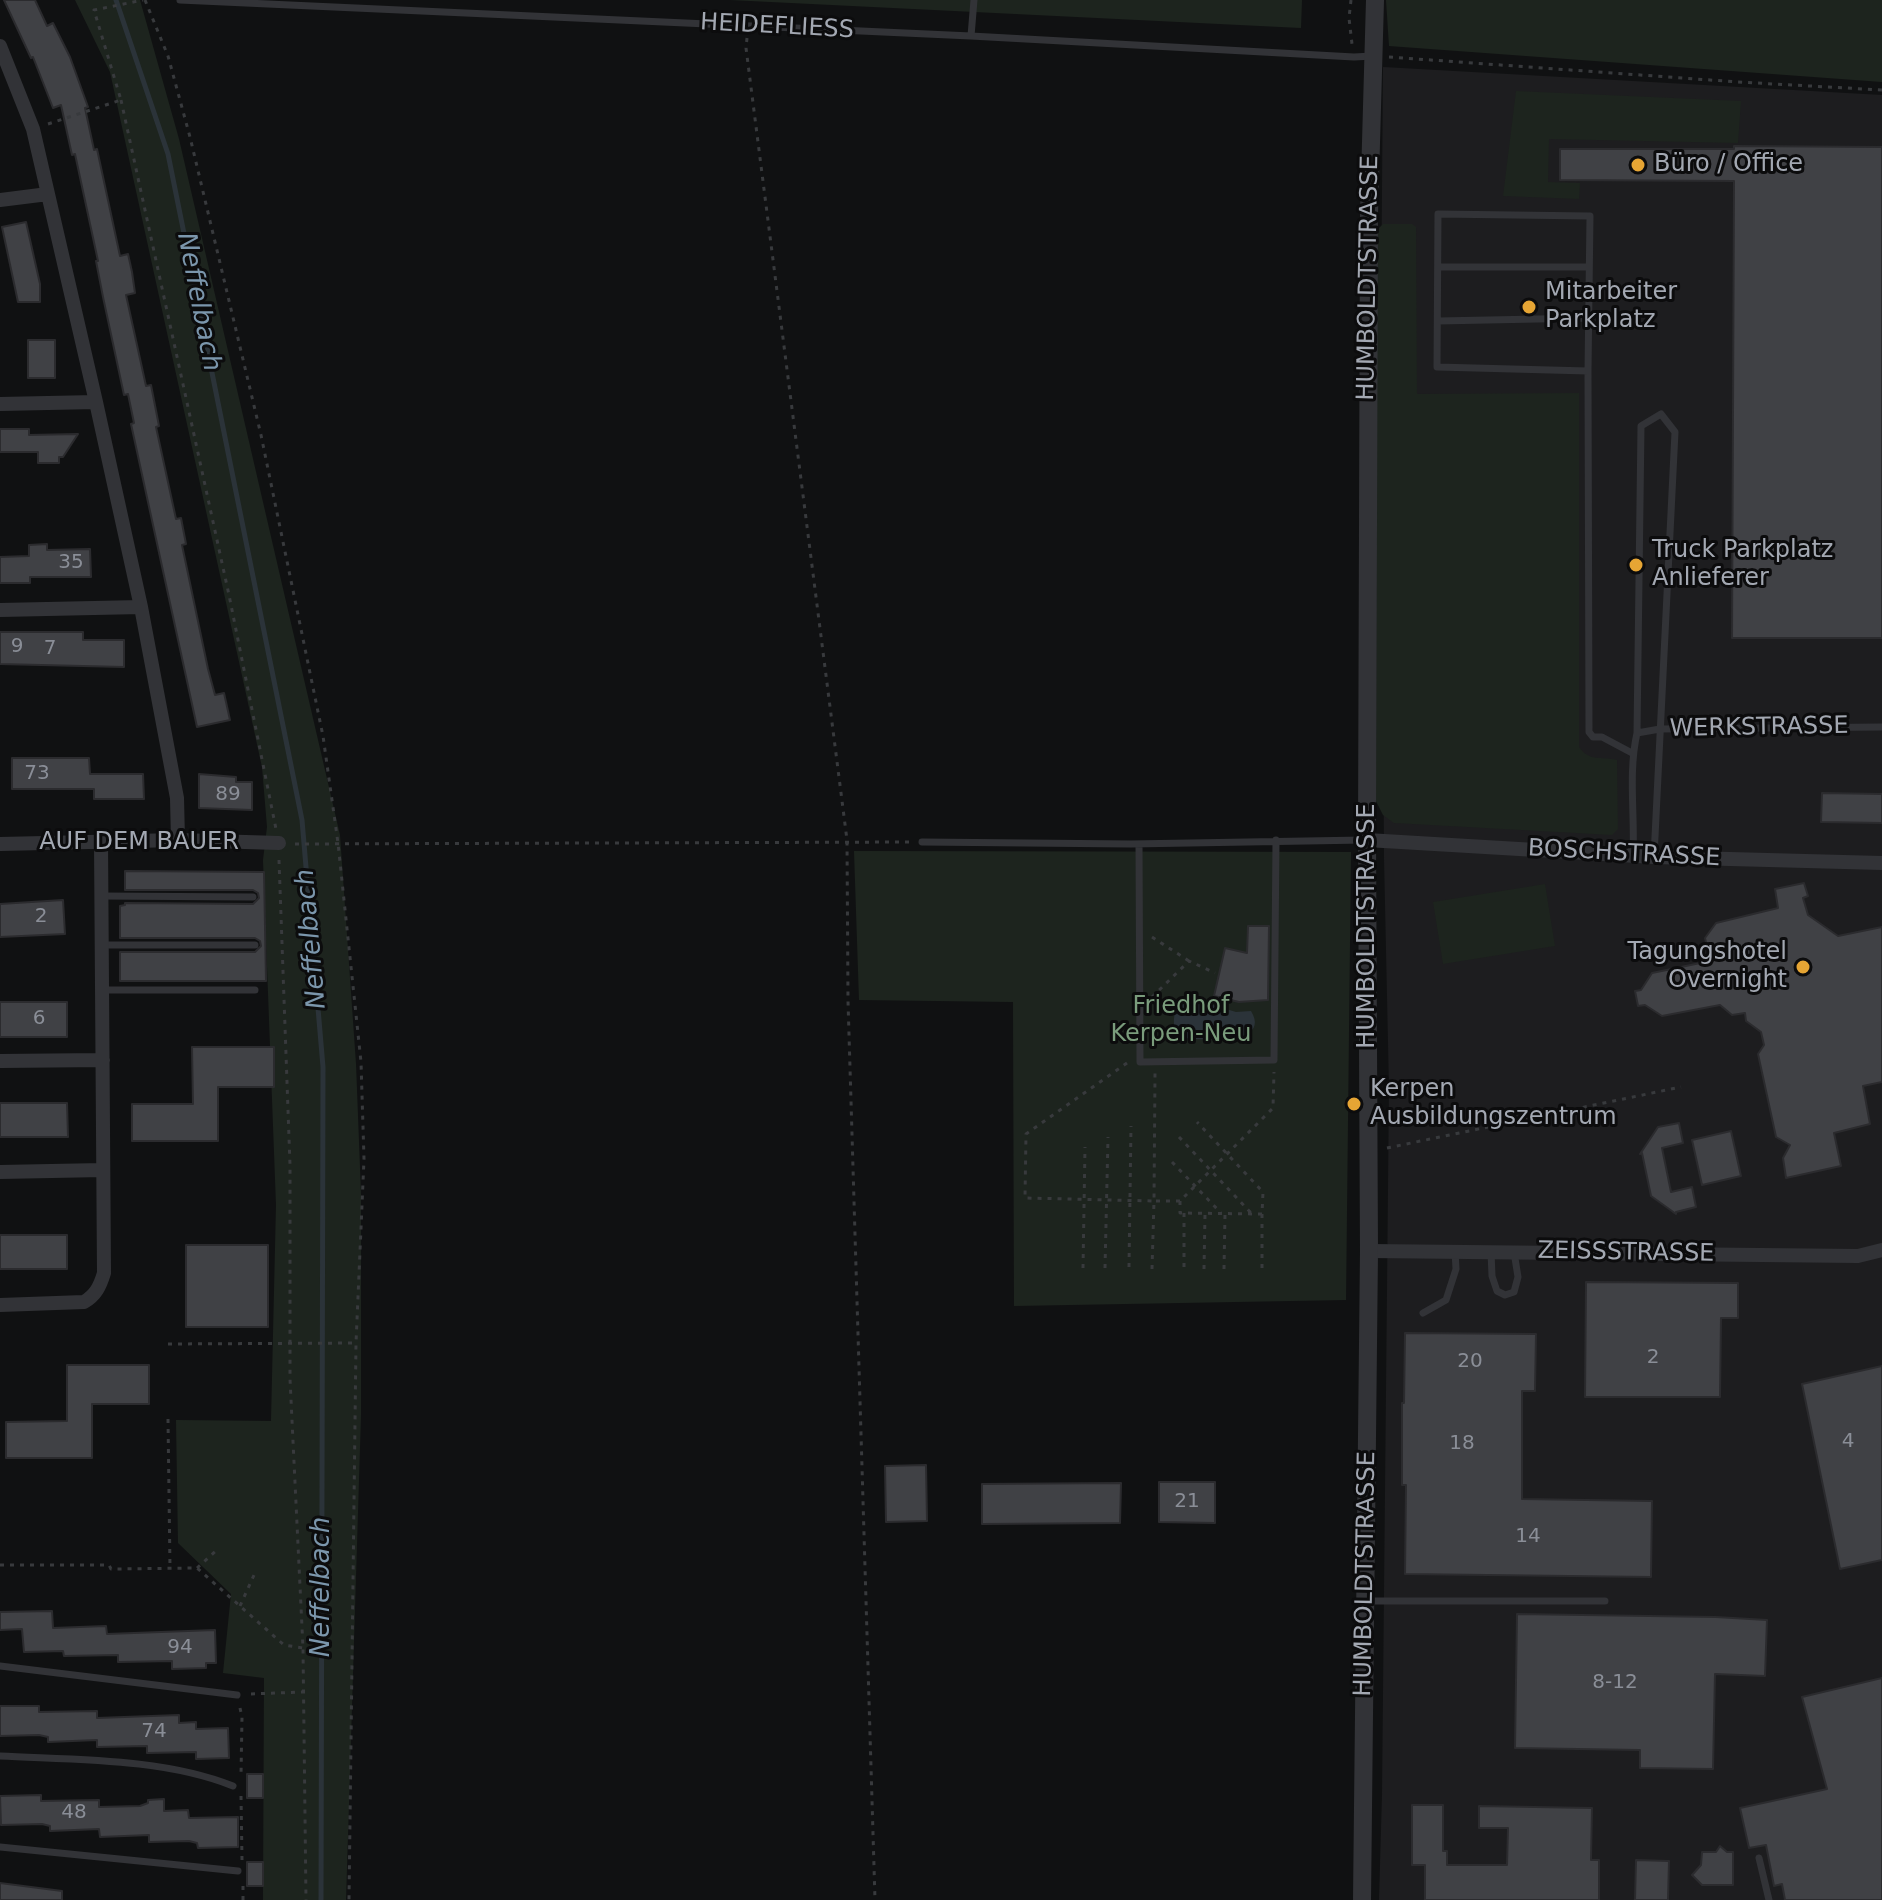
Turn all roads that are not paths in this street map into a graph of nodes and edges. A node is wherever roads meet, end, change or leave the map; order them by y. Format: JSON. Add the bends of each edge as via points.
{"nodes":[{"id":1,"x":180,"y":0,"type":"edge"},
{"id":2,"x":974,"y":0,"type":"edge"},
{"id":3,"x":1375,"y":0,"type":"edge"},
{"id":4,"x":971,"y":36,"type":"junction"},
{"id":5,"x":0,"y":46,"type":"edge"},
{"id":6,"x":1373,"y":56,"type":"junction"},
{"id":7,"x":48,"y":194,"type":"junction"},
{"id":8,"x":0,"y":200,"type":"edge"},
{"id":9,"x":1438,"y":267,"type":"junction"},
{"id":10,"x":1589,"y":267,"type":"junction"},
{"id":11,"x":1588,"y":318,"type":"junction"},
{"id":12,"x":1438,"y":321,"type":"junction"},
{"id":13,"x":1588,"y":371,"type":"junction"},
{"id":14,"x":96,"y":402,"type":"junction"},
{"id":15,"x":0,"y":404,"type":"edge"},
{"id":16,"x":141,"y":607,"type":"junction"},
{"id":17,"x":0,"y":610,"type":"edge"},
{"id":18,"x":1882,"y":727,"type":"edge"},
{"id":19,"x":1660,"y":729,"type":"junction"},
{"id":20,"x":1637,"y":733,"type":"junction"},
{"id":21,"x":1632,"y":753,"type":"junction"},
{"id":22,"x":178,"y":840,"type":"junction"},
{"id":23,"x":1276,"y":840,"type":"junction"},
{"id":24,"x":1367,"y":840,"type":"junction"},
{"id":25,"x":101,"y":842,"type":"junction"},
{"id":26,"x":922,"y":842,"type":"road end"},
{"id":27,"x":279,"y":843,"type":"road end"},
{"id":28,"x":0,"y":844,"type":"edge"},
{"id":29,"x":1139,"y":844,"type":"junction"},
{"id":30,"x":1633,"y":855,"type":"junction"},
{"id":31,"x":1654,"y":857,"type":"junction"},
{"id":32,"x":1882,"y":863,"type":"edge"},
{"id":33,"x":101,"y":896,"type":"junction"},
{"id":34,"x":253,"y":897,"type":"dead end"},
{"id":35,"x":102,"y":945,"type":"junction"},
{"id":36,"x":255,"y":945,"type":"dead end"},
{"id":37,"x":102,"y":990,"type":"junction"},
{"id":38,"x":255,"y":990,"type":"dead end"},
{"id":39,"x":103,"y":1060,"type":"junction"},
{"id":40,"x":0,"y":1061,"type":"edge"},
{"id":41,"x":103,"y":1170,"type":"junction"},
{"id":42,"x":0,"y":1172,"type":"edge"},
{"id":43,"x":1882,"y":1250,"type":"edge"},
{"id":44,"x":1369,"y":1251,"type":"junction"},
{"id":45,"x":1455,"y":1251,"type":"junction"},
{"id":46,"x":1491,"y":1252,"type":"junction"},
{"id":47,"x":1514,"y":1252,"type":"junction"},
{"id":48,"x":0,"y":1305,"type":"edge"},
{"id":49,"x":1423,"y":1313,"type":"dead end"},
{"id":50,"x":1365,"y":1601,"type":"junction"},
{"id":51,"x":1605,"y":1601,"type":"dead end"},
{"id":52,"x":0,"y":1666,"type":"edge"},
{"id":53,"x":237,"y":1695,"type":"road end"},
{"id":54,"x":0,"y":1756,"type":"edge"},
{"id":55,"x":233,"y":1786,"type":"dead end"},
{"id":56,"x":0,"y":1847,"type":"edge"},
{"id":57,"x":1759,"y":1858,"type":"dead end"},
{"id":58,"x":240,"y":1873,"type":"road end"},
{"id":59,"x":1362,"y":1900,"type":"edge"},
{"id":60,"x":1769,"y":1900,"type":"edge"}],
"edges":[{"from":1,"to":4,"type":"lane","name":"HEIDEFLIESS"},
{"from":2,"to":4,"type":"lane"},
{"from":3,"to":6,"type":"street","name":"HUMBOLDTSTRASSE"},
{"from":4,"to":6,"type":"lane","name":"HEIDEFLIESS"},
{"from":5,"to":7,"type":"street","via":[[33,129]]},
{"from":6,"to":24,"type":"street","name":"HUMBOLDTSTRASSE"},
{"from":7,"to":8,"type":"street"},
{"from":7,"to":14,"type":"street"},
{"from":9,"to":10,"type":"lane"},
{"from":9,"to":10,"type":"lane","via":[[1438,214],[1590,216]]},
{"from":9,"to":12,"type":"lane"},
{"from":10,"to":11,"type":"lane"},
{"from":11,"to":12,"type":"lane"},
{"from":11,"to":13,"type":"lane"},
{"from":12,"to":13,"type":"lane","via":[[1437,367]]},
{"from":13,"to":21,"type":"lane","via":[[1589,732]]},
{"from":14,"to":15,"type":"street"},
{"from":14,"to":16,"type":"street"},
{"from":16,"to":17,"type":"street"},
{"from":16,"to":22,"type":"street","via":[[177,798]]},
{"from":18,"to":19,"type":"lane","name":"WERKSTRASSE"},
{"from":19,"to":20,"type":"lane","name":"WERKSTRASSE"},
{"from":19,"to":20,"type":"lane","via":[[1675,432],[1661,414],[1641,426]]},
{"from":19,"to":31,"type":"lane"},
{"from":20,"to":21,"type":"lane"},
{"from":21,"to":30,"type":"lane"},
{"from":22,"to":25,"type":"street","name":"AUF DEM BAUER"},
{"from":22,"to":27,"type":"street","name":"AUF DEM BAUER"},
{"from":23,"to":24,"type":"lane"},
{"from":23,"to":29,"type":"lane"},
{"from":23,"to":29,"type":"lane","via":[[1274,1060],[1140,1062]]},
{"from":24,"to":30,"type":"street","name":"BOSCHSTRASSE"},
{"from":24,"to":44,"type":"street","name":"HUMBOLDTSTRASSE"},
{"from":25,"to":28,"type":"street","name":"AUF DEM BAUER"},
{"from":25,"to":33,"type":"street"},
{"from":26,"to":29,"type":"lane"},
{"from":30,"to":31,"type":"street","name":"BOSCHSTRASSE"},
{"from":31,"to":32,"type":"street","name":"BOSCHSTRASSE"},
{"from":33,"to":34,"type":"lane"},
{"from":33,"to":35,"type":"street"},
{"from":35,"to":36,"type":"lane"},
{"from":35,"to":37,"type":"street"},
{"from":37,"to":38,"type":"lane"},
{"from":37,"to":39,"type":"street"},
{"from":39,"to":40,"type":"street"},
{"from":39,"to":41,"type":"street"},
{"from":41,"to":42,"type":"street"},
{"from":41,"to":48,"type":"street","via":[[100,1287],[84,1302]]},
{"from":43,"to":47,"type":"street","name":"ZEISSSTRASSE","via":[[1858,1256]]},
{"from":44,"to":45,"type":"street","name":"ZEISSSTRASSE"},
{"from":44,"to":50,"type":"street","name":"HUMBOLDTSTRASSE"},
{"from":45,"to":46,"type":"street","name":"ZEISSSTRASSE"},
{"from":45,"to":49,"type":"lane","via":[[1456,1269],[1446,1300]]},
{"from":46,"to":47,"type":"street","name":"ZEISSSTRASSE"},
{"from":46,"to":47,"type":"lane","via":[[1492,1276],[1497,1291],[1505,1295],[1517,1285]]},
{"from":50,"to":51,"type":"lane"},
{"from":50,"to":59,"type":"street","name":"HUMBOLDTSTRASSE"},
{"from":52,"to":53,"type":"lane"},
{"from":54,"to":55,"type":"lane","via":[[202,1773]]},
{"from":56,"to":58,"type":"lane"},
{"from":57,"to":60,"type":"lane"}]}
